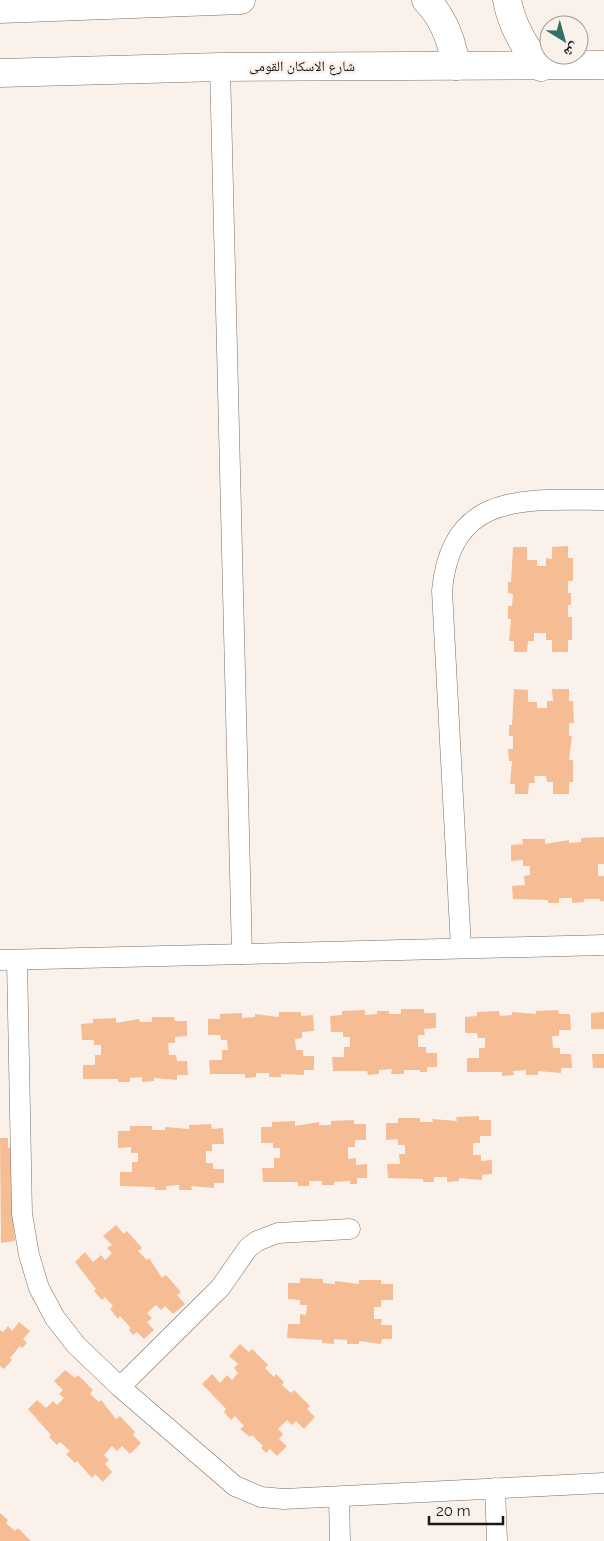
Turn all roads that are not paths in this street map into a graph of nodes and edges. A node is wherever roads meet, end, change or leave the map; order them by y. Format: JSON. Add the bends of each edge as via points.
{"nodes":[{"id":1,"x":240,"y":0,"type":"edge"},
{"id":2,"x":426,"y":0,"type":"edge"},
{"id":3,"x":507,"y":0,"type":"edge"},
{"id":4,"x":0,"y":9,"type":"edge"},
{"id":5,"x":604,"y":65,"type":"edge"},
{"id":6,"x":456,"y":66,"type":"junction"},
{"id":7,"x":220,"y":67,"type":"junction"},
{"id":8,"x":541,"y":67,"type":"junction"},
{"id":9,"x":0,"y":73,"type":"edge"},
{"id":10,"x":604,"y":500,"type":"edge"},
{"id":11,"x":604,"y":945,"type":"edge"},
{"id":12,"x":461,"y":948,"type":"junction"},
{"id":13,"x":242,"y":954,"type":"junction"},
{"id":14,"x":8,"y":960,"type":"edge"},
{"id":15,"x":350,"y":1229,"type":"dead end"},
{"id":16,"x":120,"y":1387,"type":"junction"},
{"id":17,"x":604,"y":1483,"type":"edge"},
{"id":18,"x":495,"y":1488,"type":"junction"},
{"id":19,"x":339,"y":1498,"type":"junction"},
{"id":20,"x":340,"y":1541,"type":"edge"},
{"id":21,"x":497,"y":1541,"type":"edge"}],
"edges":[{"from":1,"to":4,"type":"main road"},
{"from":2,"to":6,"type":"main road","via":[[448,34]]},
{"from":3,"to":8,"type":"main road","via":[[521,40]]},
{"from":5,"to":8,"type":"main road","name":"شارع الاسكان القومى"},
{"from":6,"to":7,"type":"main road","name":"شارع الاسكان القومى"},
{"from":6,"to":8,"type":"main road","name":"شارع الاسكان القومى"},
{"from":7,"to":9,"type":"main road","name":"شارع الاسكان القومى"},
{"from":7,"to":13,"type":"street"},
{"from":10,"to":12,"type":"street","via":[[509,502],[474,521],[460,535],[447,562],[442,591]]},
{"from":11,"to":12,"type":"street"},
{"from":12,"to":13,"type":"street"},
{"from":13,"to":14,"type":"street"},
{"from":14,"to":16,"type":"street","via":[[22,1214],[29,1255],[39,1288],[55,1318],[76,1345]]},
{"from":15,"to":16,"type":"street","via":[[278,1233],[257,1241],[248,1248],[220,1288]]},
{"from":16,"to":19,"type":"street","via":[[235,1486],[261,1497],[284,1500]]},
{"from":17,"to":18,"type":"street"},
{"from":18,"to":19,"type":"street"},
{"from":18,"to":21,"type":"street"},
{"from":19,"to":20,"type":"street"}]}
